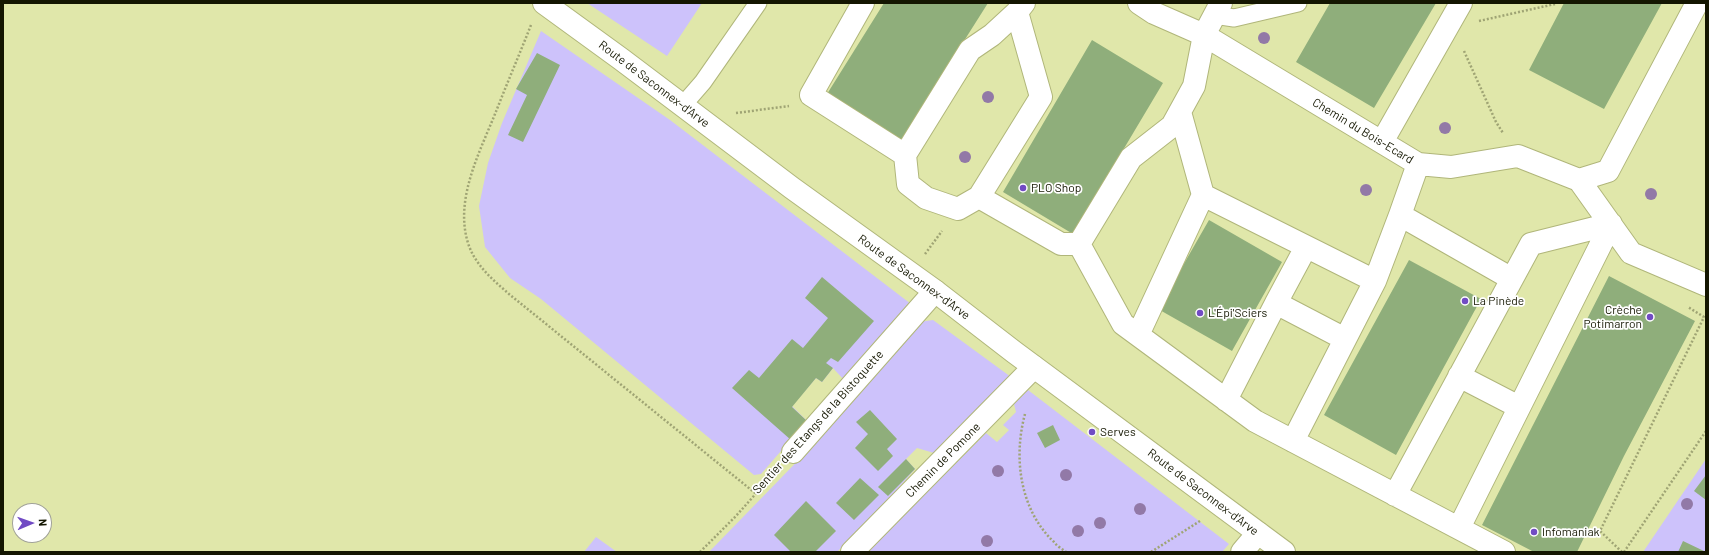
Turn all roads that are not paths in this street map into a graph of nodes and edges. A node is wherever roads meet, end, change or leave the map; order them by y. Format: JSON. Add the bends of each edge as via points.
{"nodes":[{"id":1,"x":544,"y":3,"type":"edge"},
{"id":2,"x":758,"y":3,"type":"edge"},
{"id":3,"x":863,"y":3,"type":"edge"},
{"id":4,"x":1139,"y":3,"type":"edge"},
{"id":5,"x":1298,"y":3,"type":"edge"},
{"id":6,"x":1697,"y":3,"type":"edge"},
{"id":7,"x":1020,"y":8,"type":"edge"},
{"id":8,"x":1217,"y":9,"type":"edge"},
{"id":9,"x":1456,"y":12,"type":"edge"},
{"id":10,"x":1204,"y":35,"type":"junction"},
{"id":11,"x":692,"y":112,"type":"junction"},
{"id":12,"x":1180,"y":112,"type":"junction"},
{"id":13,"x":1382,"y":142,"type":"junction"},
{"id":14,"x":905,"y":155,"type":"junction"},
{"id":15,"x":1418,"y":164,"type":"junction"},
{"id":16,"x":1579,"y":180,"type":"junction"},
{"id":17,"x":1203,"y":195,"type":"junction"},
{"id":18,"x":979,"y":197,"type":"junction"},
{"id":19,"x":1400,"y":215,"type":"junction"},
{"id":20,"x":1611,"y":224,"type":"junction"},
{"id":21,"x":1079,"y":244,"type":"junction"},
{"id":22,"x":1306,"y":247,"type":"junction"},
{"id":23,"x":1512,"y":279,"type":"junction"},
{"id":24,"x":1375,"y":281,"type":"junction"},
{"id":25,"x":1706,"y":285,"type":"edge"},
{"id":26,"x":935,"y":291,"type":"junction"},
{"id":27,"x":1276,"y":303,"type":"junction"},
{"id":28,"x":1138,"y":335,"type":"junction"},
{"id":29,"x":1345,"y":339,"type":"junction"},
{"id":30,"x":1034,"y":367,"type":"junction"},
{"id":31,"x":1460,"y":376,"type":"junction"},
{"id":32,"x":1226,"y":400,"type":"junction"},
{"id":33,"x":1520,"y":407,"type":"junction"},
{"id":34,"x":1293,"y":441,"type":"junction"},
{"id":35,"x":793,"y":452,"type":"road end"},
{"id":36,"x":1395,"y":495,"type":"junction"},
{"id":37,"x":1459,"y":528,"type":"junction"},
{"id":38,"x":1258,"y":533,"type":"junction"},
{"id":39,"x":852,"y":552,"type":"edge"},
{"id":40,"x":1242,"y":552,"type":"edge"},
{"id":41,"x":1284,"y":552,"type":"edge"},
{"id":42,"x":1504,"y":552,"type":"edge"}],
"edges":[{"from":1,"to":11,"type":"street","name":"Route de Saconnex-d'Arve"},
{"from":2,"to":11,"type":"lane","via":[[703,82]]},
{"from":3,"to":14,"type":"street","via":[[811,95]]},
{"from":4,"to":10,"type":"street","name":"Chemin du Bois-Ecard","via":[[1154,13]]},
{"from":5,"to":8,"type":"lane","via":[[1234,18]]},
{"from":6,"to":16,"type":"street","via":[[1608,171]]},
{"from":7,"to":14,"type":"street","via":[[992,35],[970,50]]},
{"from":7,"to":18,"type":"street","via":[[1041,97]]},
{"from":8,"to":10,"type":"street"},
{"from":9,"to":13,"type":"street"},
{"from":10,"to":12,"type":"street","via":[[1194,86]]},
{"from":10,"to":13,"type":"street","name":"Chemin du Bois-Ecard"},
{"from":11,"to":26,"type":"street","name":"Route de Saconnex-d'Arve"},
{"from":12,"to":17,"type":"street"},
{"from":12,"to":21,"type":"street","via":[[1172,126],[1131,158]]},
{"from":13,"to":15,"type":"street","name":"Chemin du Bois-Ecard"},
{"from":14,"to":18,"type":"street","via":[[908,184],[926,198],[958,209]]},
{"from":15,"to":16,"type":"street","name":"Chemin du Bois-Ecard","via":[[1451,167],[1518,156]]},
{"from":15,"to":19,"type":"street"},
{"from":16,"to":20,"type":"street"},
{"from":17,"to":22,"type":"street"},
{"from":17,"to":28,"type":"street"},
{"from":18,"to":21,"type":"street","via":[[1061,244]]},
{"from":19,"to":23,"type":"street"},
{"from":19,"to":24,"type":"street"},
{"from":20,"to":23,"type":"street","via":[[1531,244]]},
{"from":20,"to":25,"type":"street","via":[[1630,253]]},
{"from":20,"to":33,"type":"street"},
{"from":21,"to":28,"type":"street","via":[[1123,324]]},
{"from":22,"to":24,"type":"street"},
{"from":22,"to":27,"type":"street"},
{"from":23,"to":31,"type":"street"},
{"from":24,"to":29,"type":"street"},
{"from":26,"to":30,"type":"street","name":"Route de Saconnex-d'Arve"},
{"from":26,"to":35,"type":"street","name":"Sentier des Etangs de la Bistoquette"},
{"from":27,"to":29,"type":"street"},
{"from":27,"to":32,"type":"street"},
{"from":28,"to":32,"type":"street"},
{"from":29,"to":34,"type":"street"},
{"from":30,"to":38,"type":"street","name":"Route de Saconnex-d'Arve"},
{"from":30,"to":39,"type":"street","name":"Chemin de Pomone"},
{"from":31,"to":33,"type":"street"},
{"from":31,"to":36,"type":"street"},
{"from":32,"to":34,"type":"street","via":[[1255,421]]},
{"from":33,"to":37,"type":"street"},
{"from":34,"to":36,"type":"street"},
{"from":36,"to":37,"type":"street"},
{"from":37,"to":42,"type":"street"},
{"from":38,"to":40,"type":"street"},
{"from":38,"to":41,"type":"street","name":"Route de Saconnex-d'Arve"}]}
